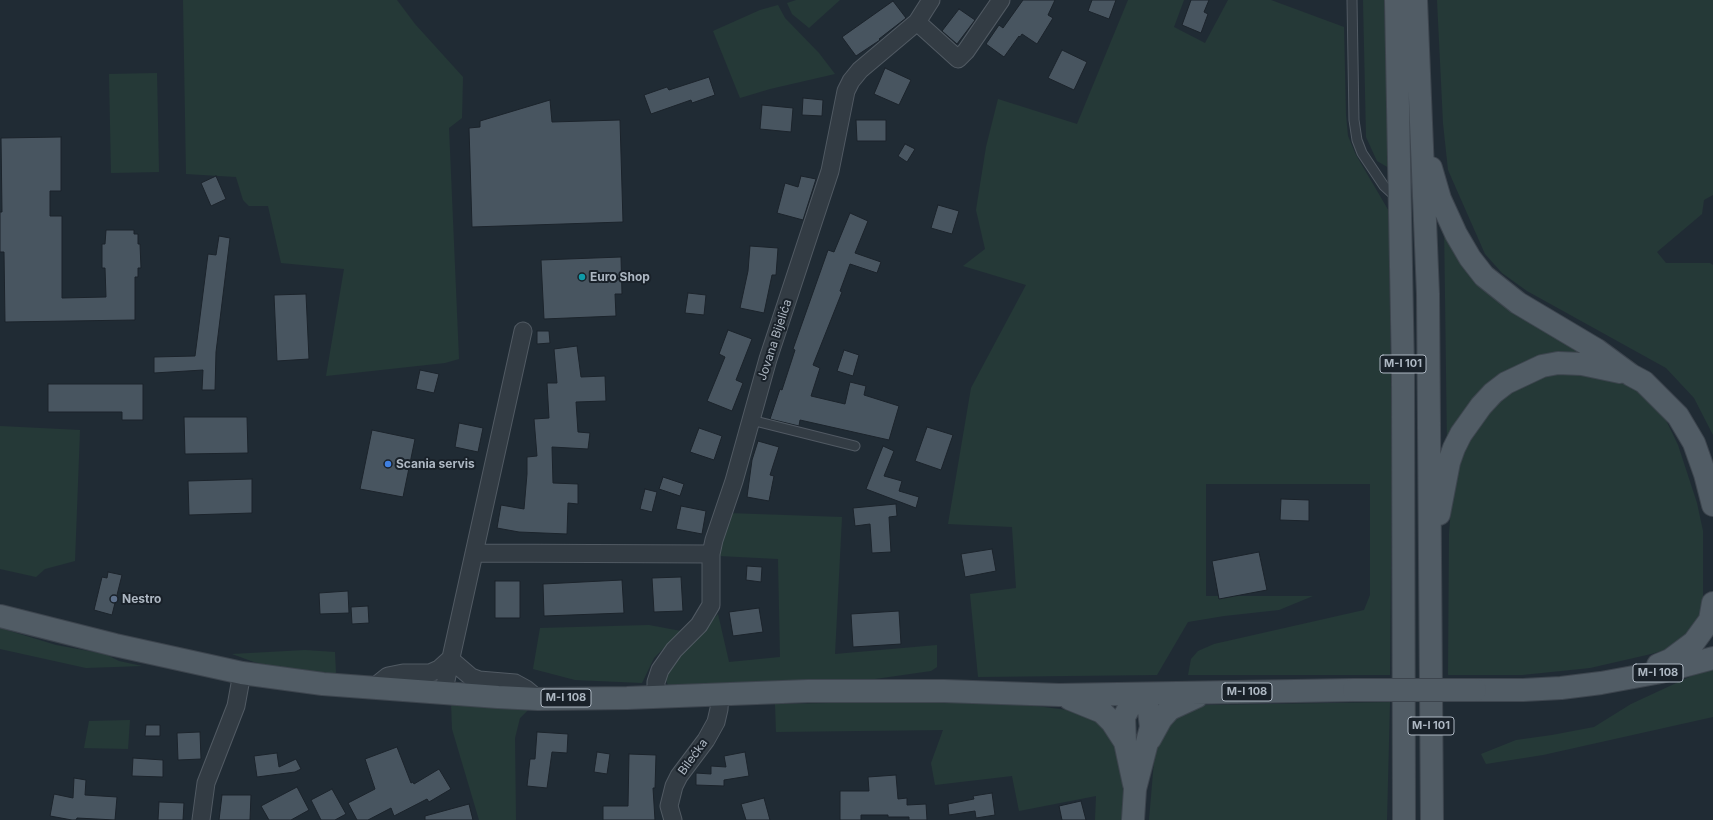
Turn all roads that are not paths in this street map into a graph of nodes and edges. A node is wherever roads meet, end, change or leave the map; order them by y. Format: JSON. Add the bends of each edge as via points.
{"nodes":[{"id":1,"x":931,"y":0,"type":"edge"},
{"id":2,"x":1001,"y":0,"type":"edge"},
{"id":3,"x":1352,"y":0,"type":"edge"},
{"id":4,"x":1396,"y":0,"type":"edge"},
{"id":5,"x":1416,"y":0,"type":"edge"},
{"id":6,"x":918,"y":22,"type":"junction"},
{"id":7,"x":1417,"y":45,"type":"junction"},
{"id":8,"x":1401,"y":202,"type":"junction"},
{"id":9,"x":523,"y":331,"type":"dead end"},
{"id":10,"x":1631,"y":375,"type":"junction"},
{"id":11,"x":750,"y":420,"type":"junction"},
{"id":12,"x":855,"y":446,"type":"dead end"},
{"id":13,"x":1713,"y":505,"type":"edge"},
{"id":14,"x":474,"y":553,"type":"junction"},
{"id":15,"x":711,"y":554,"type":"junction"},
{"id":16,"x":1713,"y":603,"type":"edge"},
{"id":17,"x":0,"y":616,"type":"edge"},
{"id":18,"x":1431,"y":631,"type":"junction"},
{"id":19,"x":1713,"y":658,"type":"edge"},
{"id":20,"x":450,"y":659,"type":"junction"},
{"id":21,"x":242,"y":673,"type":"junction"},
{"id":22,"x":1624,"y":679,"type":"junction"},
{"id":23,"x":373,"y":688,"type":"junction"},
{"id":24,"x":1206,"y":692,"type":"junction"},
{"id":25,"x":442,"y":694,"type":"junction"},
{"id":26,"x":720,"y":694,"type":"junction"},
{"id":27,"x":1140,"y":694,"type":"junction"},
{"id":28,"x":1059,"y":695,"type":"junction"},
{"id":29,"x":656,"y":696,"type":"junction"},
{"id":30,"x":538,"y":699,"type":"junction"},
{"id":31,"x":1404,"y":727,"type":"junction"},
{"id":32,"x":1125,"y":742,"type":"junction"},
{"id":33,"x":1148,"y":742,"type":"junction"},
{"id":34,"x":1135,"y":789,"type":"junction"},
{"id":35,"x":201,"y":820,"type":"edge"},
{"id":36,"x":673,"y":820,"type":"edge"},
{"id":37,"x":1133,"y":820,"type":"edge"},
{"id":38,"x":1393,"y":820,"type":"edge"},
{"id":39,"x":1404,"y":820,"type":"edge"},
{"id":40,"x":1432,"y":820,"type":"edge"}],
"edges":[{"from":1,"to":6,"type":"street","name":"Jovana Bijelića"},
{"from":2,"to":6,"type":"street","via":[[958,59]]},
{"from":3,"to":8,"type":"lane","via":[[1354,120],[1357,140],[1362,153],[1384,186]]},
{"from":4,"to":8,"type":"main road","number":"M-I 101"},
{"from":5,"to":7,"type":"main road","number":"M-I 101"},
{"from":6,"to":11,"type":"street","name":"Jovana Bijelića","via":[[860,70],[846,91],[830,171]]},
{"from":7,"to":10,"type":"main road","via":[[1432,175],[1444,209],[1477,268],[1518,303],[1597,350]]},
{"from":7,"to":18,"type":"main road","number":"M-I 101","via":[[1428,294]]},
{"from":8,"to":31,"type":"main road","number":"M-I 101"},
{"from":9,"to":14,"type":"street"},
{"from":10,"to":13,"type":"main road","via":[[1644,382],[1678,416],[1694,443],[1706,474]]},
{"from":10,"to":18,"type":"main road","via":[[1582,364],[1558,363],[1542,366],[1506,383],[1480,406],[1461,434],[1449,462],[1438,518],[1435,601]]},
{"from":11,"to":12,"type":"lane"},
{"from":11,"to":15,"type":"street","name":"Jovana Bijelića"},
{"from":14,"to":15,"type":"street"},
{"from":14,"to":20,"type":"street"},
{"from":15,"to":29,"type":"street","name":"Jovana Bijelića","via":[[711,605],[699,625],[674,650],[660,670],[656,682]]},
{"from":16,"to":22,"type":"main road","via":[[1710,620],[1694,642],[1670,660]]},
{"from":17,"to":21,"type":"main road","number":"M-I 108"},
{"from":18,"to":40,"type":"main road","number":"M-I 101"},
{"from":19,"to":22,"type":"main road","number":"M-I 108"},
{"from":20,"to":23,"type":"street","via":[[430,673],[394,674]]},
{"from":20,"to":25,"type":"street"},
{"from":20,"to":30,"type":"street","via":[[470,677],[515,684]]},
{"from":21,"to":23,"type":"main road","number":"M-I 108"},
{"from":21,"to":35,"type":"street","via":[[236,706],[206,783]]},
{"from":22,"to":24,"type":"main road","number":"M-I 108","bridge":true,"via":[[1561,688],[1523,690]]},
{"from":23,"to":25,"type":"main road","number":"M-I 108"},
{"from":24,"to":27,"type":"main road","number":"M-I 108"},
{"from":24,"to":33,"type":"main road","via":[[1170,709]]},
{"from":25,"to":30,"type":"main road","number":"M-I 108"},
{"from":26,"to":28,"type":"main road","number":"M-I 108","via":[[944,691]]},
{"from":26,"to":29,"type":"main road","number":"M-I 108"},
{"from":26,"to":36,"type":"street","name":"Bilećka","via":[[716,722],[674,786],[669,806]]},
{"from":27,"to":28,"type":"main road","number":"M-I 108"},
{"from":27,"to":32,"type":"main road","via":[[1124,717]]},
{"from":27,"to":33,"type":"main road","via":[[1149,711],[1151,727]]},
{"from":28,"to":32,"type":"main road","via":[[1102,712]]},
{"from":29,"to":30,"type":"main road","number":"M-I 108"},
{"from":31,"to":38,"type":"main road","via":[[1394,749]]},
{"from":31,"to":39,"type":"main road","number":"M-I 101"},
{"from":32,"to":34,"type":"main road"},
{"from":33,"to":34,"type":"main road"},
{"from":34,"to":37,"type":"main road"}]}
